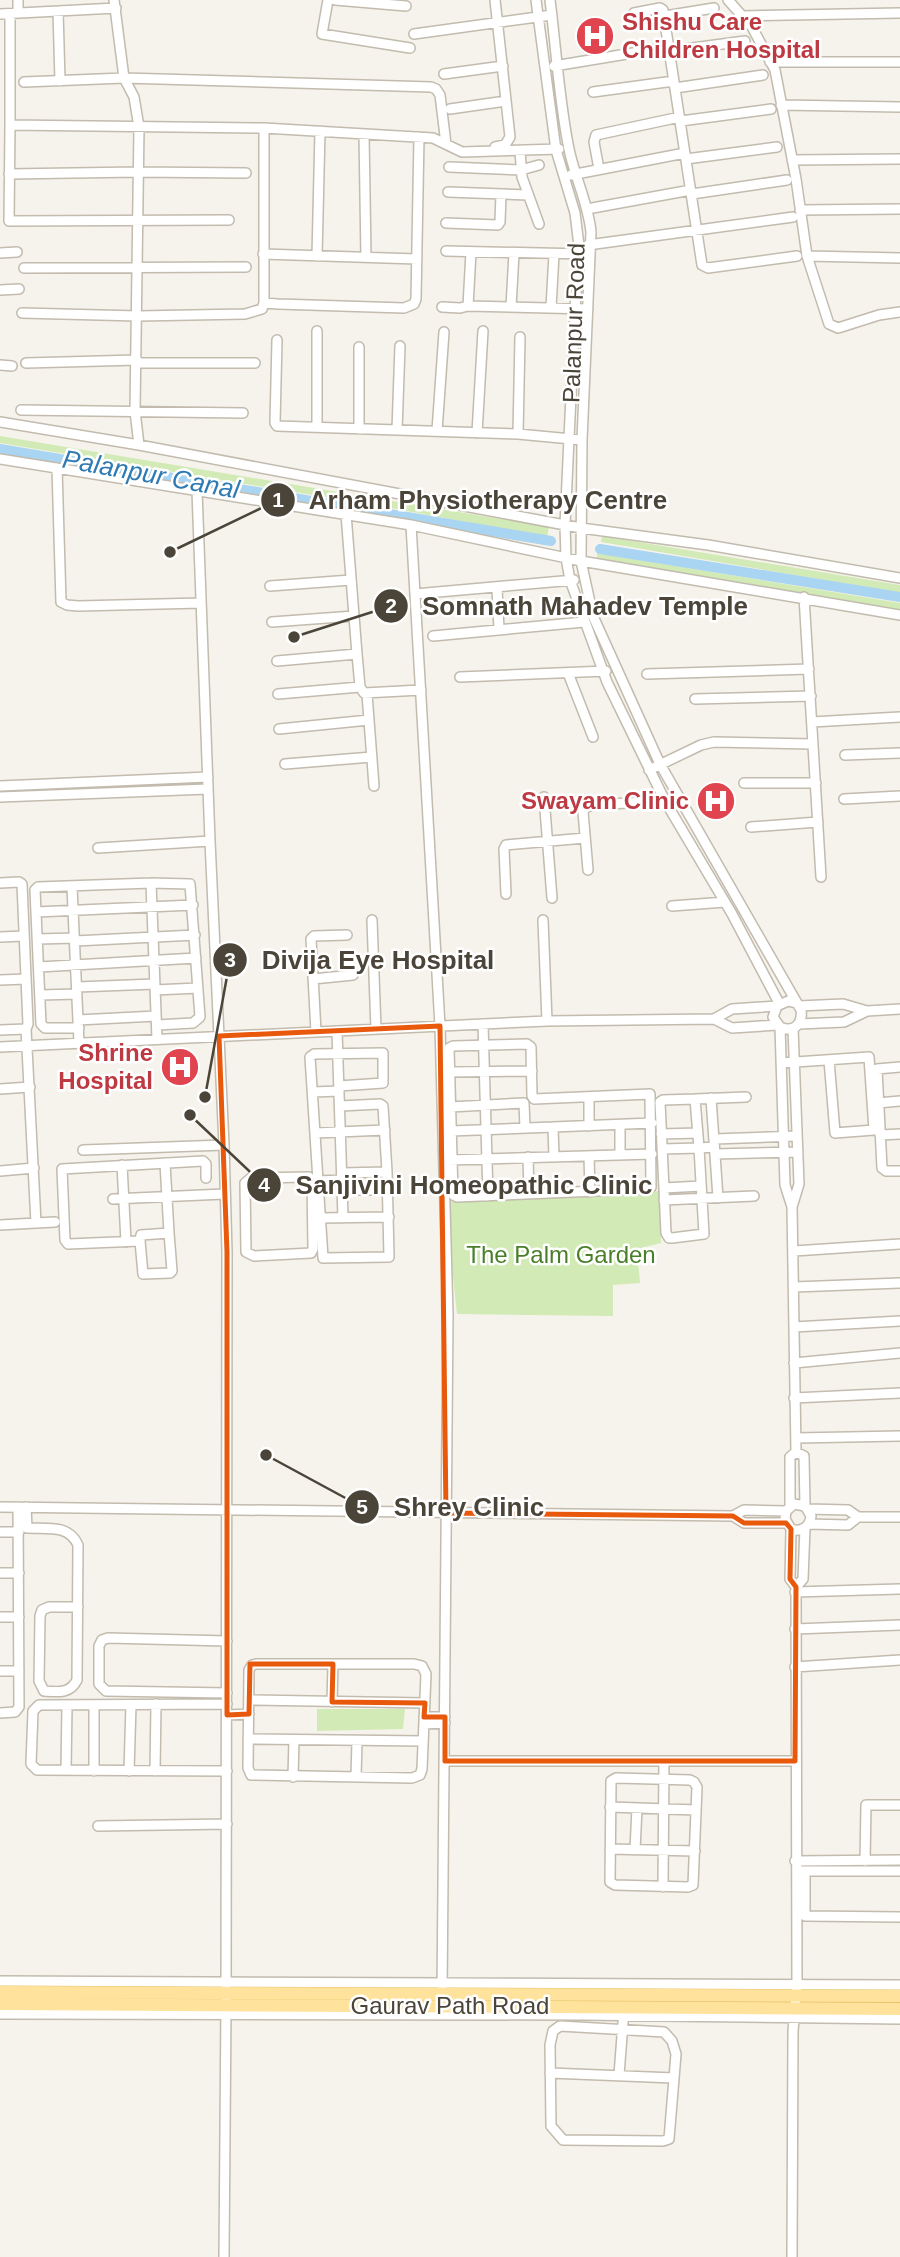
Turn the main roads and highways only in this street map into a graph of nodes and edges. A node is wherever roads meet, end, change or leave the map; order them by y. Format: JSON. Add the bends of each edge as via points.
{"nodes":[{"id":1,"x":0,"y":1992,"type":"edge"},
{"id":2,"x":900,"y":1996,"type":"edge"},
{"id":3,"x":226,"y":1999,"type":"junction"},
{"id":4,"x":792,"y":2001,"type":"junction"},
{"id":5,"x":0,"y":2004,"type":"edge"},
{"id":6,"x":900,"y":2009,"type":"edge"}],
"edges":[{"from":1,"to":3,"type":"main road","name":"Gaurav Path Road"},
{"from":2,"to":4,"type":"main road","name":"Gaurav Path Road"},
{"from":3,"to":4,"type":"main road","name":"Gaurav Path Road","via":[[442,1989]]},
{"from":3,"to":4,"type":"main road","name":"Gaurav Path Road","via":[[624,2011]]},
{"from":3,"to":5,"type":"main road","name":"Gaurav Path Road"},
{"from":4,"to":6,"type":"main road","name":"Gaurav Path Road"}]}
